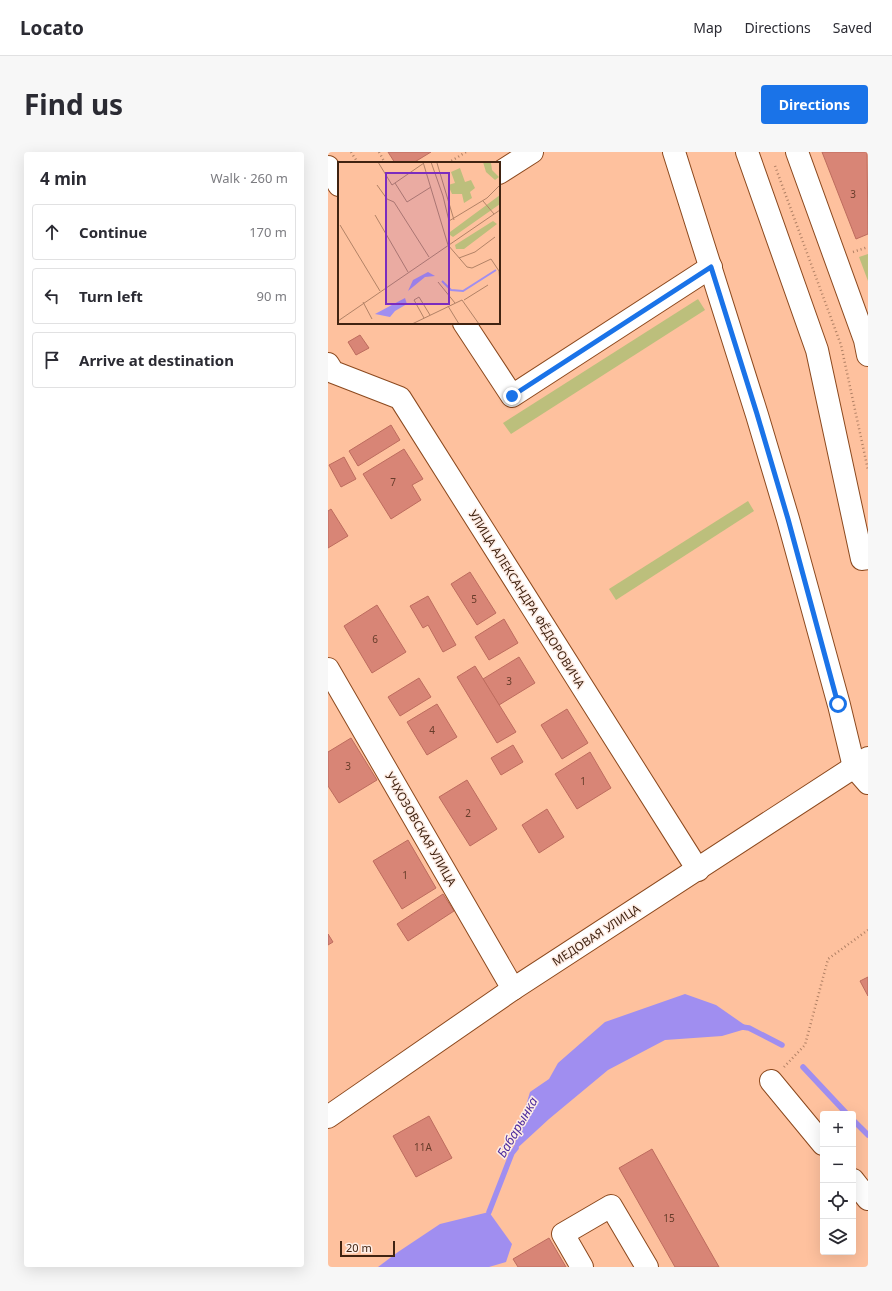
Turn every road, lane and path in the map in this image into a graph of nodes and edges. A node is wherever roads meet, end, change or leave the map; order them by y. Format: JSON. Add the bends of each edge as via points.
{"nodes":[{"id":1,"x":351,"y":152,"type":"edge"},
{"id":2,"x":379,"y":152,"type":"edge"},
{"id":3,"x":466,"y":152,"type":"edge"},
{"id":4,"x":532,"y":152,"type":"edge"},
{"id":5,"x":674,"y":152,"type":"edge"},
{"id":6,"x":747,"y":152,"type":"edge"},
{"id":7,"x":798,"y":152,"type":"edge"},
{"id":8,"x":357,"y":162,"type":"edge"},
{"id":9,"x":384,"y":162,"type":"edge"},
{"id":10,"x":450,"y":162,"type":"edge"},
{"id":11,"x":328,"y":168,"type":"edge"},
{"id":12,"x":500,"y":172,"type":"edge"},
{"id":13,"x":338,"y":183,"type":"edge"},
{"id":14,"x":868,"y":247,"type":"edge"},
{"id":15,"x":848,"y":254,"type":"dead end"},
{"id":16,"x":711,"y":267,"type":"junction"},
{"id":17,"x":465,"y":324,"type":"edge"},
{"id":18,"x":868,"y":355,"type":"edge"},
{"id":19,"x":328,"y":364,"type":"edge"},
{"id":20,"x":868,"y":558,"type":"edge"},
{"id":21,"x":328,"y":669,"type":"edge"},
{"id":22,"x":863,"y":769,"type":"edge"},
{"id":23,"x":698,"y":870,"type":"junction"},
{"id":24,"x":868,"y":930,"type":"edge"},
{"id":25,"x":513,"y":989,"type":"junction"},
{"id":26,"x":771,"y":1081,"type":"joint"},
{"id":27,"x":328,"y":1117,"type":"edge"},
{"id":28,"x":820,"y":1140,"type":"edge"},
{"id":29,"x":855,"y":1183,"type":"edge"},
{"id":30,"x":868,"y":1199,"type":"edge"},
{"id":31,"x":582,"y":1267,"type":"edge"},
{"id":32,"x":647,"y":1267,"type":"edge"}],
"edges":[{"from":1,"to":8,"type":"path"},
{"from":2,"to":9,"type":"path"},
{"from":3,"to":10,"type":"path"},
{"from":4,"to":12,"type":"street"},
{"from":5,"to":16,"type":"street"},
{"from":6,"to":20,"type":"street","via":[[817,350],[862,559]]},
{"from":7,"to":18,"type":"street","via":[[865,340]]},
{"from":11,"to":13,"type":"street"},
{"from":14,"to":15,"type":"path"},
{"from":16,"to":17,"type":"street","via":[[512,396]]},
{"from":16,"to":22,"type":"street","via":[[788,519],[838,704]]},
{"from":19,"to":23,"type":"street","name":"УЛИЦА АЛЕКСАНДРА ФЁДОРОВИЧА","via":[[333,372],[400,398]]},
{"from":21,"to":25,"type":"street","name":"УЧХОЗОВСКАЯ УЛИЦА"},
{"from":22,"to":23,"type":"street","name":"МЕДОВАЯ УЛИЦА"},
{"from":23,"to":25,"type":"street","name":"МЕДОВАЯ УЛИЦА"},
{"from":24,"to":26,"type":"path","via":[[828,959],[805,1045]]},
{"from":25,"to":27,"type":"street","name":"МЕДОВАЯ УЛИЦА"},
{"from":26,"to":28,"type":"street"},
{"from":29,"to":30,"type":"street"},
{"from":31,"to":32,"type":"street","via":[[563,1234],[611,1206]]}]}
